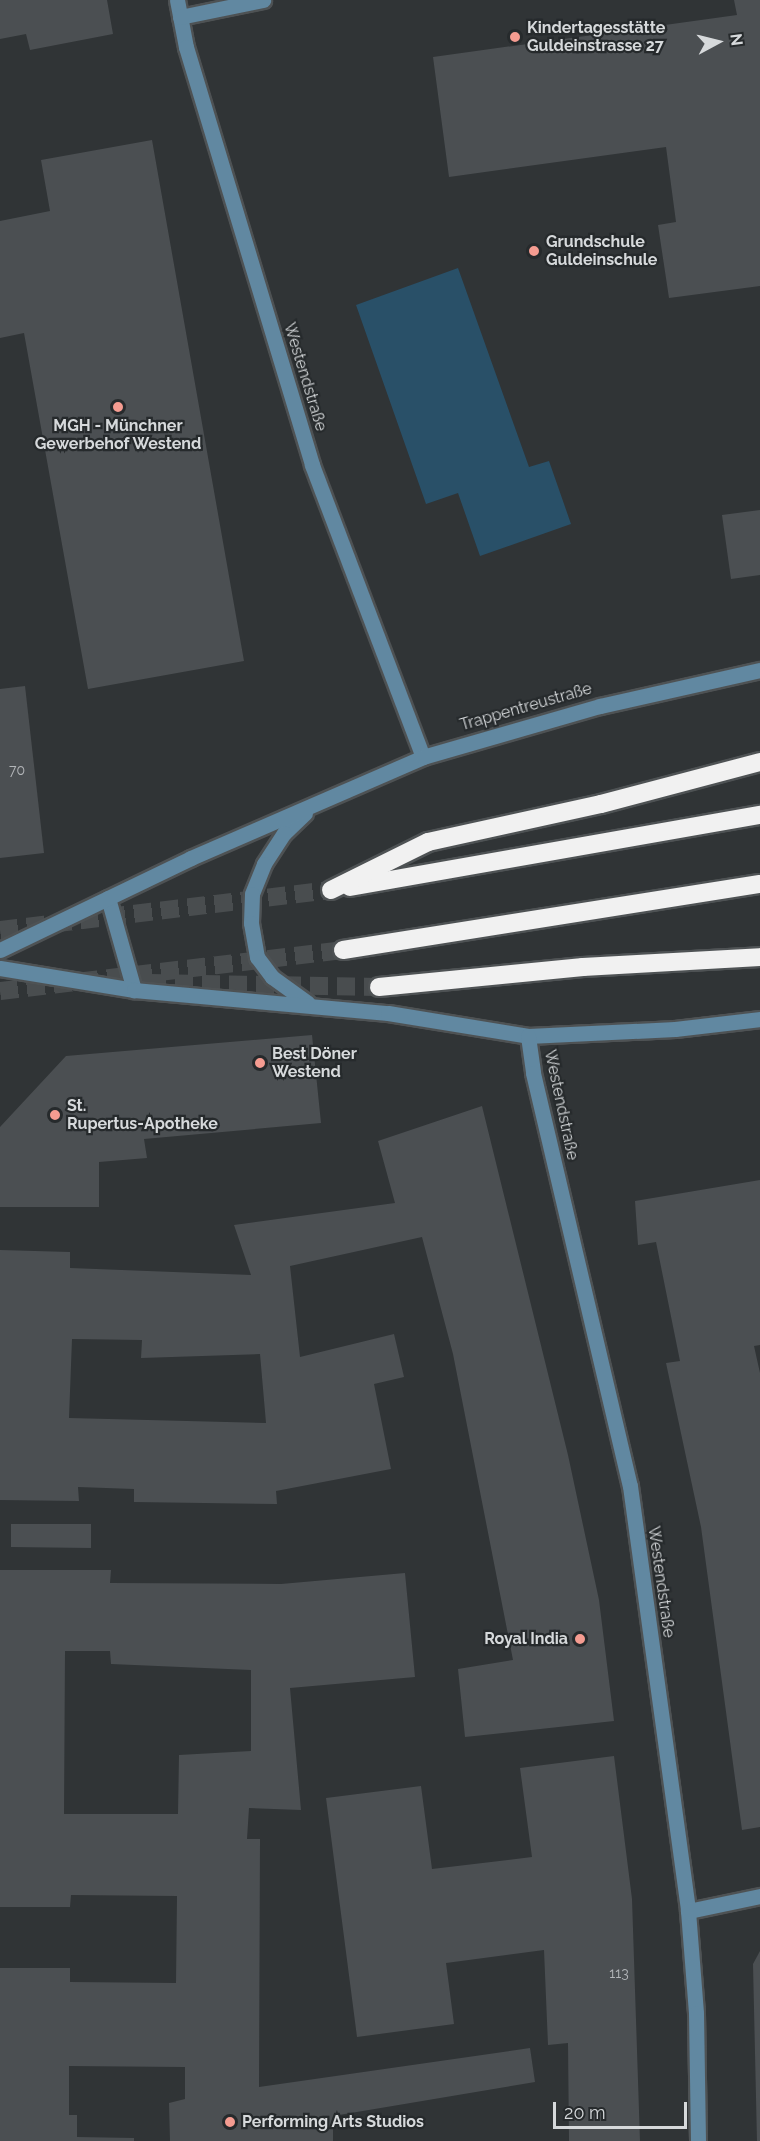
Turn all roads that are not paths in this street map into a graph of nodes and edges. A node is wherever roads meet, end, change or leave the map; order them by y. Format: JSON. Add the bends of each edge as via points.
{"nodes":[{"id":1,"x":177,"y":0,"type":"edge"},
{"id":2,"x":263,"y":0,"type":"edge"},
{"id":3,"x":180,"y":17,"type":"junction"},
{"id":4,"x":760,"y":670,"type":"edge"},
{"id":5,"x":423,"y":757,"type":"junction"},
{"id":6,"x":760,"y":762,"type":"edge"},
{"id":7,"x":312,"y":807,"type":"junction"},
{"id":8,"x":760,"y":815,"type":"edge"},
{"id":9,"x":760,"y":884,"type":"edge"},
{"id":10,"x":108,"y":898,"type":"junction"},
{"id":11,"x":0,"y":950,"type":"edge"},
{"id":12,"x":343,"y":950,"type":"tunnel mouth"},
{"id":13,"x":760,"y":957,"type":"edge"},
{"id":14,"x":0,"y":968,"type":"edge"},
{"id":15,"x":379,"y":987,"type":"tunnel mouth"},
{"id":16,"x":134,"y":990,"type":"junction"},
{"id":17,"x":309,"y":1004,"type":"junction"},
{"id":18,"x":760,"y":1018,"type":"edge"},
{"id":19,"x":528,"y":1036,"type":"junction"},
{"id":20,"x":760,"y":1896,"type":"edge"},
{"id":21,"x":688,"y":1911,"type":"junction"},
{"id":22,"x":699,"y":2141,"type":"edge"}],
"edges":[{"from":1,"to":3,"type":"street","name":"Westendstraße"},
{"from":2,"to":3,"type":"street"},
{"from":3,"to":5,"type":"street","name":"Westendstraße","via":[[312,465]]},
{"from":4,"to":5,"type":"street","name":"Trappentreustraße","via":[[600,706]]},
{"from":5,"to":7,"type":"street","name":"Trappentreustraße"},
{"from":6,"to":8,"type":"highway","via":[[601,804],[428,842],[331,890]]},
{"from":7,"to":10,"type":"street","name":"Trappentreustraße"},
{"from":7,"to":17,"type":"street","name":"Trappentreustraße","via":[[284,833],[264,864],[252,894],[251,923],[257,957],[272,977]]},
{"from":9,"to":12,"type":"highway"},
{"from":10,"to":11,"type":"street","name":"Trappentreustraße"},
{"from":10,"to":16,"type":"street"},
{"from":13,"to":15,"type":"highway","via":[[583,967]]},
{"from":14,"to":16,"type":"street","name":"Trappentreustraße"},
{"from":16,"to":17,"type":"street","name":"Trappentreustraße"},
{"from":17,"to":19,"type":"street","name":"Trappentreustraße"},
{"from":18,"to":19,"type":"street","name":"Trappentreustraße","via":[[675,1029]]},
{"from":19,"to":21,"type":"street","name":"Westendstraße","via":[[533,1073],[630,1486]]},
{"from":20,"to":21,"type":"street"},
{"from":21,"to":22,"type":"street","name":"Westendstraße","via":[[696,2013]]}]}
